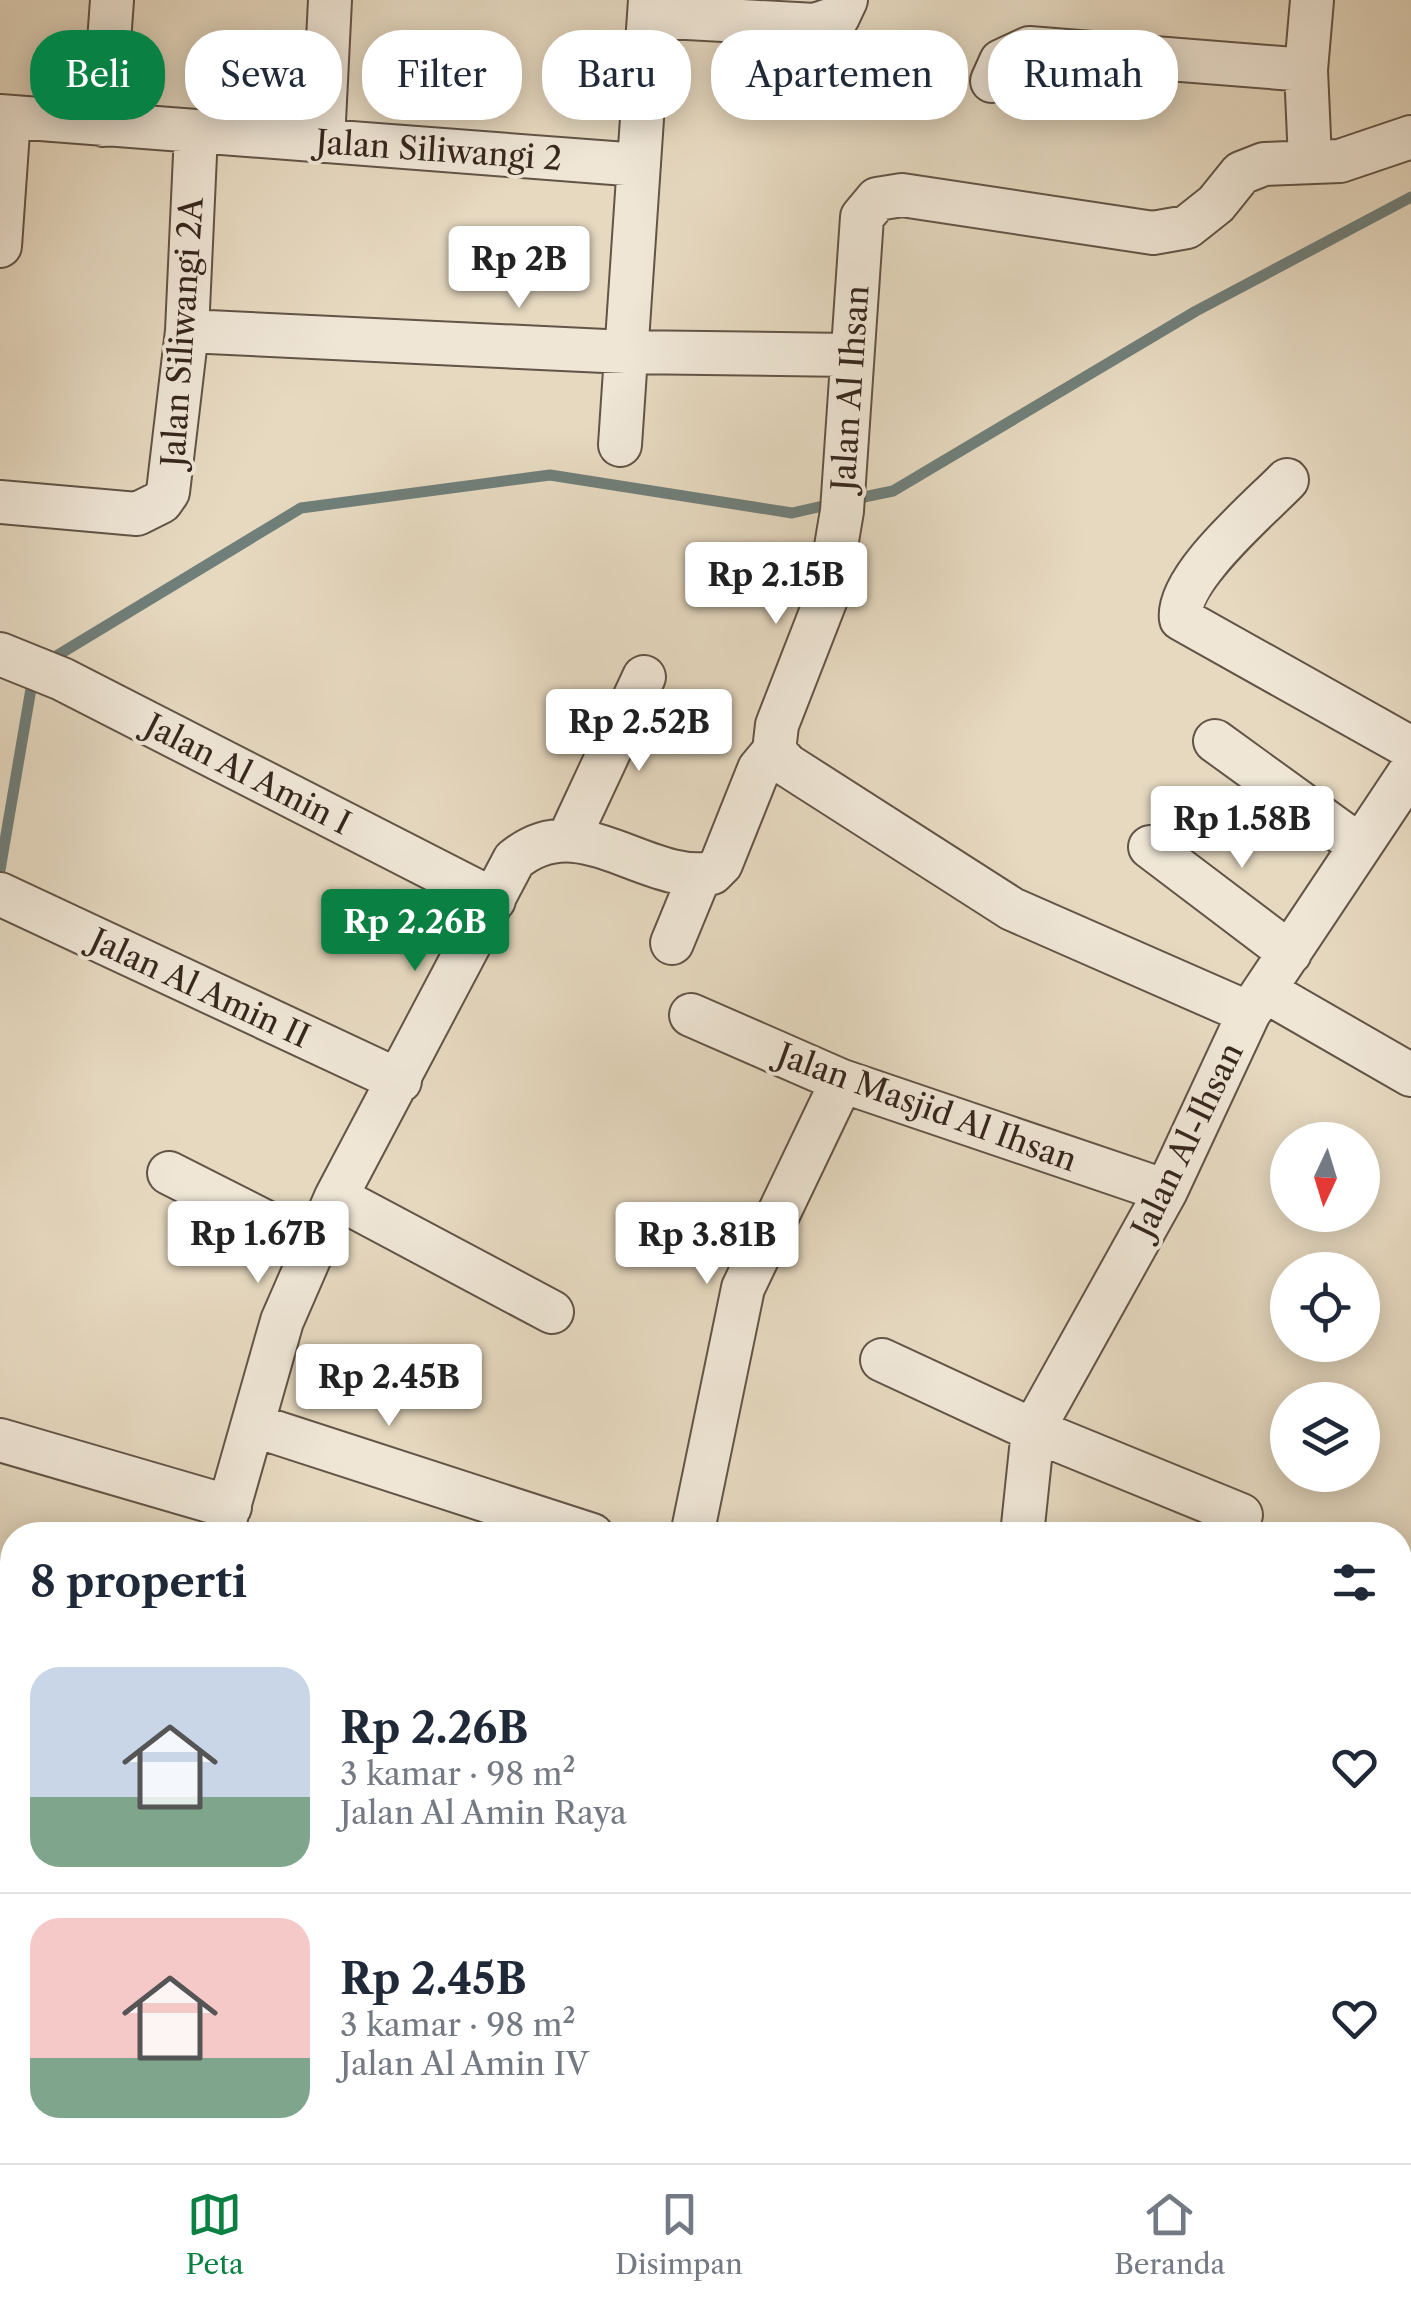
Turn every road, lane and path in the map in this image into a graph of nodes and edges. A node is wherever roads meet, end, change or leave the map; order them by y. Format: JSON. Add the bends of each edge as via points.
{"nodes":[{"id":1,"x":112,"y":0,"type":"edge"},
{"id":2,"x":330,"y":0,"type":"edge"},
{"id":3,"x":846,"y":0,"type":"edge"},
{"id":4,"x":1312,"y":0,"type":"edge"},
{"id":5,"x":650,"y":8,"type":"edge"},
{"id":6,"x":1178,"y":60,"type":"edge"},
{"id":7,"x":1306,"y":70,"type":"junction"},
{"id":8,"x":4,"y":117,"type":"edge"},
{"id":9,"x":103,"y":125,"type":"junction"},
{"id":10,"x":196,"y":133,"type":"junction"},
{"id":11,"x":1411,"y":137,"type":"edge"},
{"id":12,"x":323,"y":141,"type":"junction"},
{"id":13,"x":1310,"y":160,"type":"junction"},
{"id":14,"x":638,"y":164,"type":"junction"},
{"id":15,"x":0,"y":246,"type":"edge"},
{"id":16,"x":187,"y":331,"type":"junction"},
{"id":17,"x":626,"y":352,"type":"junction"},
{"id":18,"x":850,"y":355,"type":"junction"},
{"id":19,"x":620,"y":446,"type":"dead end"},
{"id":20,"x":1287,"y":480,"type":"dead end"},
{"id":21,"x":0,"y":502,"type":"edge"},
{"id":22,"x":4,"y":656,"type":"edge"},
{"id":23,"x":644,"y":677,"type":"dead end"},
{"id":24,"x":1215,"y":741,"type":"dead end"},
{"id":25,"x":1411,"y":748,"type":"edge"},
{"id":26,"x":774,"y":751,"type":"junction"},
{"id":27,"x":1411,"y":770,"type":"edge"},
{"id":28,"x":568,"y":840,"type":"junction"},
{"id":29,"x":1360,"y":846,"type":"junction"},
{"id":30,"x":1150,"y":847,"type":"dead end"},
{"id":31,"x":700,"y":875,"type":"junction"},
{"id":32,"x":494,"y":900,"type":"junction"},
{"id":33,"x":14,"y":901,"type":"edge"},
{"id":34,"x":672,"y":943,"type":"dead end"},
{"id":35,"x":1290,"y":952,"type":"junction"},
{"id":36,"x":1257,"y":1002,"type":"junction"},
{"id":37,"x":691,"y":1015,"type":"dead end"},
{"id":38,"x":1411,"y":1075,"type":"edge"},
{"id":39,"x":842,"y":1081,"type":"junction"},
{"id":40,"x":400,"y":1082,"type":"junction"},
{"id":41,"x":169,"y":1173,"type":"dead end"},
{"id":42,"x":1166,"y":1191,"type":"junction"},
{"id":43,"x":336,"y":1196,"type":"junction"},
{"id":44,"x":315,"y":1247,"type":"junction"},
{"id":45,"x":552,"y":1312,"type":"dead end"},
{"id":46,"x":882,"y":1360,"type":"dead end"},
{"id":47,"x":252,"y":1425,"type":"junction"},
{"id":48,"x":1033,"y":1430,"type":"junction"},
{"id":49,"x":0,"y":1440,"type":"edge"},
{"id":50,"x":1241,"y":1515,"type":"dead end"},
{"id":51,"x":225,"y":1521,"type":"edge"},
{"id":52,"x":552,"y":1522,"type":"edge"},
{"id":53,"x":695,"y":1522,"type":"edge"},
{"id":54,"x":1023,"y":1522,"type":"edge"}],
"edges":[{"from":1,"to":9,"type":"street"},
{"from":2,"to":12,"type":"street"},
{"from":3,"to":5,"type":"street","via":[[838,16],[815,24]]},
{"from":4,"to":7,"type":"street"},
{"from":5,"to":14,"type":"street"},
{"from":6,"to":7,"type":"street"},
{"from":7,"to":13,"type":"street"},
{"from":8,"to":9,"type":"street","name":"Jalan Siliwangi 2"},
{"from":8,"to":15,"type":"street"},
{"from":9,"to":10,"type":"street","name":"Jalan Siliwangi 2"},
{"from":10,"to":12,"type":"street","name":"Jalan Siliwangi 2"},
{"from":10,"to":16,"type":"street","name":"Jalan Siliwangi 2A"},
{"from":11,"to":13,"type":"street","via":[[1340,161]]},
{"from":12,"to":14,"type":"street","name":"Jalan Siliwangi 2"},
{"from":13,"to":18,"type":"street","name":"Jalan Al Ihsan","via":[[1242,173],[1187,227],[1152,233],[902,195],[877,198],[862,216]]},
{"from":14,"to":17,"type":"street"},
{"from":16,"to":17,"type":"street"},
{"from":16,"to":21,"type":"street","name":"Jalan Siliwangi 2A","via":[[172,482],[161,502],[137,514]]},
{"from":17,"to":18,"type":"street"},
{"from":17,"to":19,"type":"street"},
{"from":18,"to":26,"type":"street","name":"Jalan Al Ihsan","via":[[842,511],[828,594],[777,725]]},
{"from":20,"to":25,"type":"street","via":[[1200,571],[1182,602],[1181,619]]},
{"from":22,"to":32,"type":"street","name":"Jalan Al Amin I","via":[[62,678]]},
{"from":23,"to":28,"type":"street"},
{"from":24,"to":29,"type":"street"},
{"from":26,"to":31,"type":"street","name":"Jalan Al Ihsan","via":[[760,769],[721,864]]},
{"from":26,"to":36,"type":"street","via":[[1012,909]]},
{"from":27,"to":29,"type":"street","name":"Jalan Al-Ihsan"},
{"from":28,"to":31,"type":"street"},
{"from":28,"to":32,"type":"street","via":[[530,846],[514,860]]},
{"from":29,"to":35,"type":"street","name":"Jalan Al-Ihsan"},
{"from":30,"to":35,"type":"street"},
{"from":31,"to":34,"type":"street","name":"Jalan Al Ihsan"},
{"from":32,"to":40,"type":"street"},
{"from":33,"to":40,"type":"street","name":"Jalan Al Amin II"},
{"from":35,"to":36,"type":"street","name":"Jalan Al-Ihsan"},
{"from":36,"to":38,"type":"street"},
{"from":36,"to":42,"type":"street","name":"Jalan Al-Ihsan"},
{"from":37,"to":39,"type":"street","name":"Jalan Masjid Al Ihsan"},
{"from":39,"to":42,"type":"street","name":"Jalan Masjid Al Ihsan"},
{"from":39,"to":53,"type":"street","via":[[744,1288]]},
{"from":40,"to":43,"type":"street"},
{"from":41,"to":44,"type":"street"},
{"from":42,"to":48,"type":"street","name":"Jalan Al-Ihsan"},
{"from":43,"to":44,"type":"street"},
{"from":43,"to":45,"type":"street"},
{"from":44,"to":47,"type":"street","via":[[282,1322]]},
{"from":46,"to":48,"type":"street"},
{"from":47,"to":51,"type":"street"},
{"from":47,"to":52,"type":"street"},
{"from":48,"to":50,"type":"street"},
{"from":48,"to":54,"type":"street","name":"Jalan Al-Ihsan"},
{"from":49,"to":51,"type":"street"}]}
